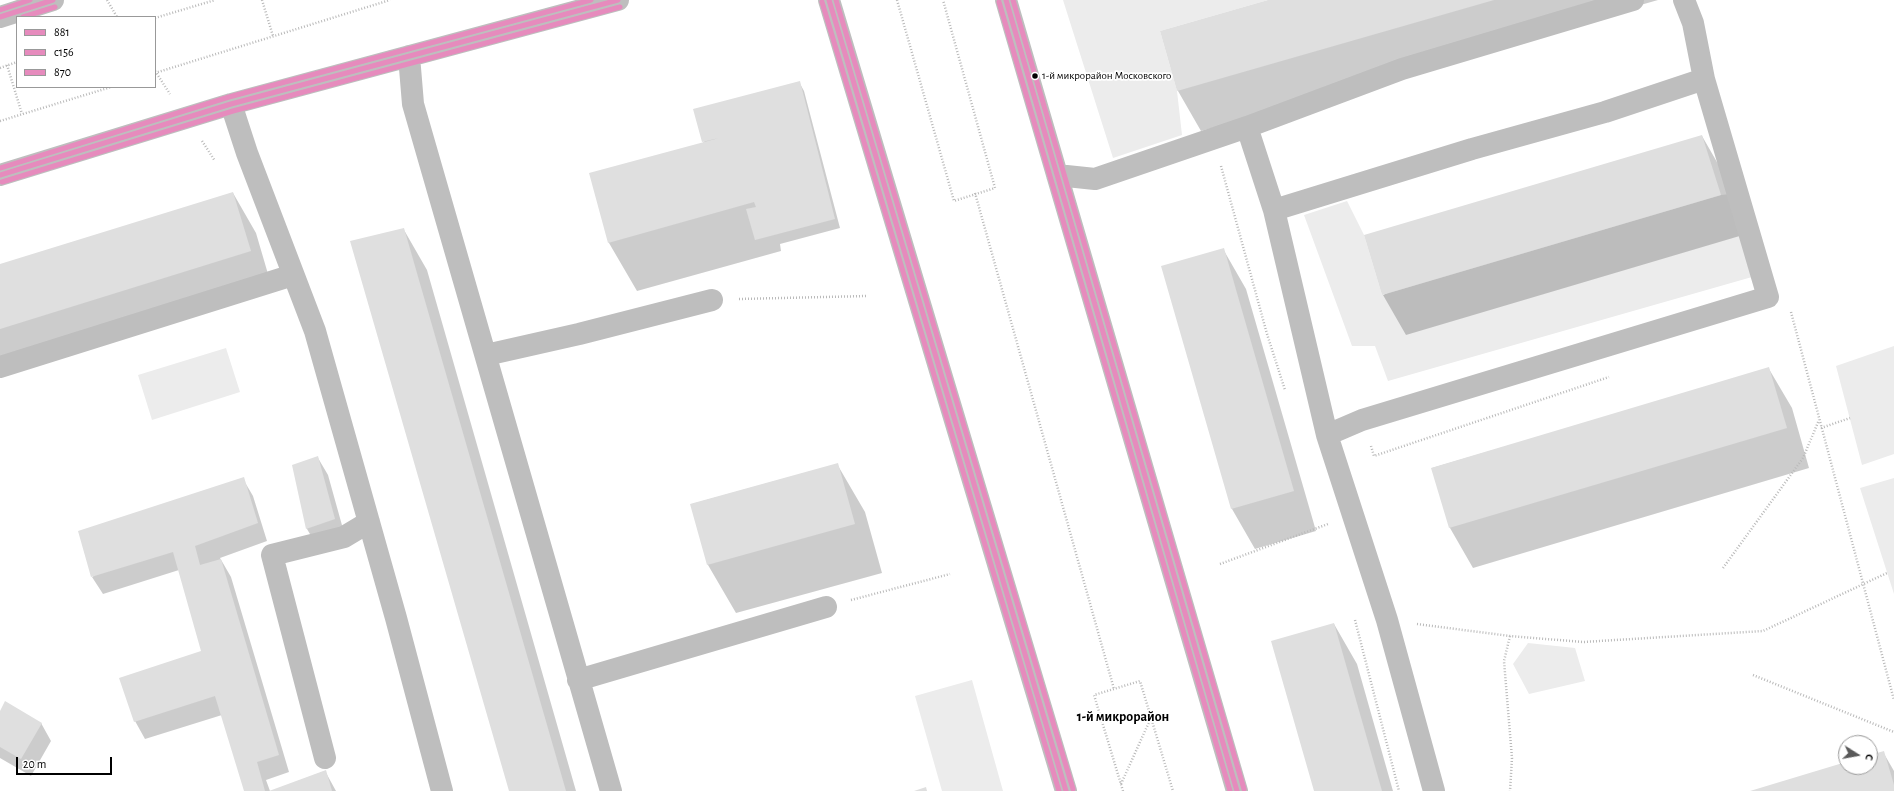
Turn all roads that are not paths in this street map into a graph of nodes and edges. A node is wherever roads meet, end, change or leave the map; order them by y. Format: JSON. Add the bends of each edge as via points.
{"nodes":[{"id":1,"x":53,"y":0,"type":"edge"},
{"id":2,"x":618,"y":0,"type":"edge"},
{"id":3,"x":829,"y":0,"type":"edge"},
{"id":4,"x":1006,"y":0,"type":"edge"},
{"id":5,"x":1633,"y":0,"type":"edge"},
{"id":6,"x":1684,"y":0,"type":"edge"},
{"id":7,"x":0,"y":17,"type":"edge"},
{"id":8,"x":409,"y":56,"type":"junction"},
{"id":9,"x":1704,"y":79,"type":"junction"},
{"id":10,"x":231,"y":104,"type":"junction"},
{"id":11,"x":1247,"y":127,"type":"junction"},
{"id":12,"x":0,"y":175,"type":"edge"},
{"id":13,"x":1057,"y":175,"type":"junction"},
{"id":14,"x":1274,"y":210,"type":"junction"},
{"id":15,"x":293,"y":275,"type":"junction"},
{"id":16,"x":712,"y":300,"type":"road end"},
{"id":17,"x":486,"y":355,"type":"junction"},
{"id":18,"x":0,"y":368,"type":"edge"},
{"id":19,"x":1327,"y":435,"type":"junction"},
{"id":20,"x":369,"y":522,"type":"junction"},
{"id":21,"x":826,"y":607,"type":"road end"},
{"id":22,"x":578,"y":680,"type":"junction"},
{"id":23,"x":326,"y":758,"type":"dead end"},
{"id":24,"x":442,"y":791,"type":"edge"},
{"id":25,"x":611,"y":791,"type":"edge"},
{"id":26,"x":1066,"y":791,"type":"edge"},
{"id":27,"x":1238,"y":791,"type":"edge"},
{"id":28,"x":1434,"y":791,"type":"edge"}],
"edges":[{"from":1,"to":7,"type":"street"},
{"from":2,"to":8,"type":"street"},
{"from":3,"to":26,"type":"street"},
{"from":4,"to":13,"type":"street"},
{"from":5,"to":11,"type":"street","via":[[1402,69]]},
{"from":6,"to":9,"type":"street","via":[[1693,23]]},
{"from":8,"to":10,"type":"street"},
{"from":8,"to":17,"type":"street","via":[[413,104]]},
{"from":9,"to":14,"type":"street","via":[[1605,112],[1472,149]]},
{"from":9,"to":19,"type":"street","via":[[1768,297],[1362,420]]},
{"from":10,"to":12,"type":"street"},
{"from":10,"to":15,"type":"street"},
{"from":11,"to":13,"type":"street","via":[[1095,179]]},
{"from":11,"to":14,"type":"street"},
{"from":13,"to":27,"type":"street"},
{"from":14,"to":19,"type":"street"},
{"from":15,"to":18,"type":"street"},
{"from":15,"to":20,"type":"street","via":[[315,331]]},
{"from":16,"to":17,"type":"street"},
{"from":17,"to":22,"type":"street"},
{"from":19,"to":28,"type":"street","via":[[1387,620]]},
{"from":20,"to":23,"type":"street","via":[[344,537],[272,555]]},
{"from":20,"to":24,"type":"street"},
{"from":21,"to":22,"type":"street"},
{"from":22,"to":25,"type":"street"}]}
